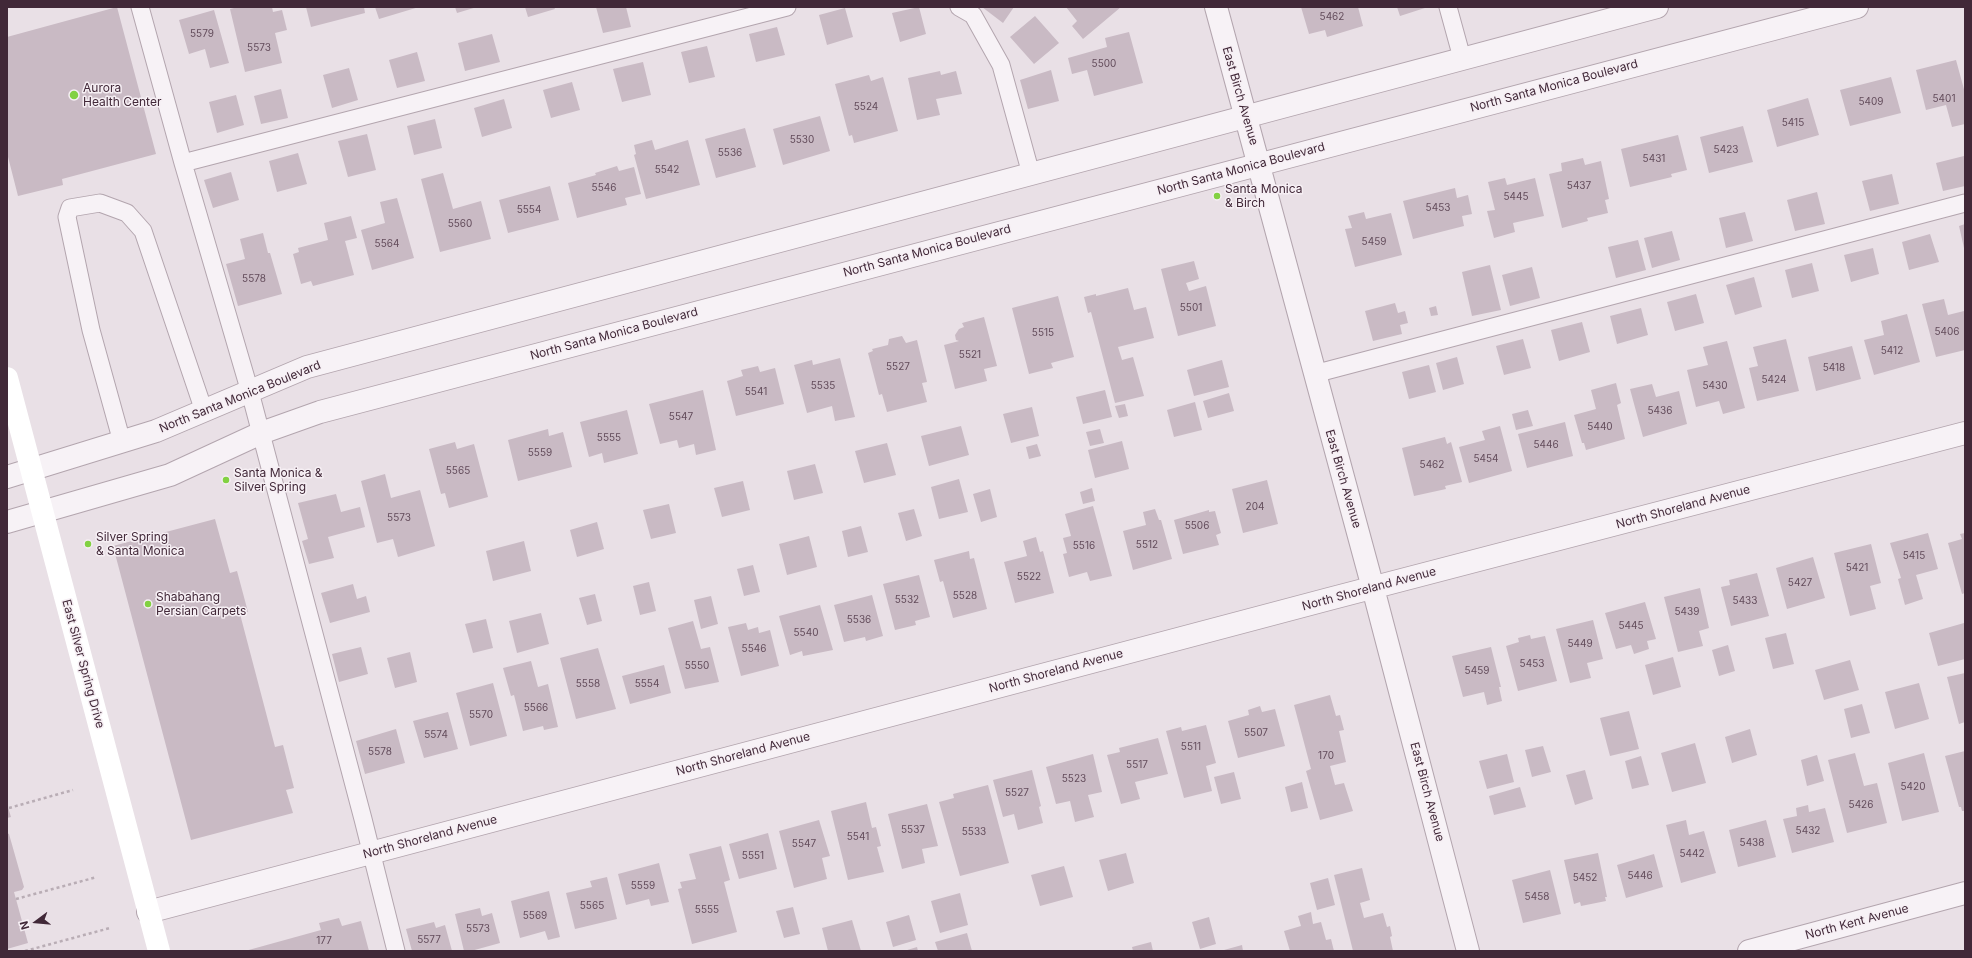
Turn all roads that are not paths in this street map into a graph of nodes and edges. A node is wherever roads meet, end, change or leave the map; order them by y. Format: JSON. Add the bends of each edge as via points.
{"nodes":[{"id":1,"x":140,"y":7,"type":"edge"},
{"id":2,"x":787,"y":7,"type":"edge"},
{"id":3,"x":959,"y":7,"type":"edge"},
{"id":4,"x":1216,"y":7,"type":"edge"},
{"id":5,"x":1448,"y":7,"type":"edge"},
{"id":6,"x":1657,"y":7,"type":"edge"},
{"id":7,"x":1857,"y":7,"type":"edge"},
{"id":8,"x":1462,"y":58,"type":"junction"},
{"id":9,"x":1245,"y":117,"type":"junction"},
{"id":10,"x":183,"y":163,"type":"junction"},
{"id":11,"x":1259,"y":164,"type":"junction"},
{"id":12,"x":1031,"y":174,"type":"junction"},
{"id":13,"x":1965,"y":203,"type":"edge"},
{"id":14,"x":1314,"y":374,"type":"junction"},
{"id":15,"x":7,"y":378,"type":"edge"},
{"id":16,"x":250,"y":392,"type":"junction"},
{"id":17,"x":204,"y":411,"type":"junction"},
{"id":18,"x":261,"y":433,"type":"junction"},
{"id":19,"x":1965,"y":433,"type":"edge"},
{"id":20,"x":122,"y":442,"type":"junction"},
{"id":21,"x":32,"y":471,"type":"junction"},
{"id":22,"x":7,"y":477,"type":"edge"},
{"id":23,"x":43,"y":512,"type":"junction"},
{"id":24,"x":7,"y":522,"type":"edge"},
{"id":25,"x":1373,"y":588,"type":"junction"},
{"id":26,"x":372,"y":852,"type":"junction"},
{"id":27,"x":1965,"y":893,"type":"edge"},
{"id":28,"x":148,"y":912,"type":"junction"},
{"id":29,"x":159,"y":951,"type":"edge"},
{"id":30,"x":396,"y":951,"type":"edge"},
{"id":31,"x":1468,"y":951,"type":"edge"},
{"id":32,"x":1749,"y":951,"type":"edge"}],
"edges":[{"from":1,"to":10,"type":"lane"},
{"from":2,"to":10,"type":"lane"},
{"from":3,"to":12,"type":"lane","via":[[973,15],[1002,65]]},
{"from":4,"to":9,"type":"street","name":"East Birch Avenue"},
{"from":5,"to":8,"type":"lane"},
{"from":6,"to":8,"type":"street","name":"North Santa Monica Boulevard"},
{"from":7,"to":11,"type":"street","name":"North Santa Monica Boulevard"},
{"from":8,"to":9,"type":"street","name":"North Santa Monica Boulevard"},
{"from":9,"to":11,"type":"street","name":"East Birch Avenue"},
{"from":9,"to":12,"type":"street","name":"North Santa Monica Boulevard"},
{"from":10,"to":16,"type":"lane"},
{"from":11,"to":14,"type":"street","name":"East Birch Avenue"},
{"from":11,"to":18,"type":"street","name":"North Santa Monica Boulevard","via":[[320,412]]},
{"from":12,"to":16,"type":"street","name":"North Santa Monica Boulevard","via":[[307,367]]},
{"from":13,"to":14,"type":"lane"},
{"from":14,"to":25,"type":"street","name":"East Birch Avenue"},
{"from":15,"to":21,"type":"main road","name":"East Silver Spring Drive"},
{"from":16,"to":17,"type":"street","name":"North Santa Monica Boulevard"},
{"from":16,"to":18,"type":"lane"},
{"from":17,"to":20,"type":"street","name":"North Santa Monica Boulevard"},
{"from":17,"to":20,"type":"lane","via":[[143,231],[127,214],[100,203],[70,208],[67,217],[91,330]]},
{"from":18,"to":23,"type":"street","name":"North Santa Monica Boulevard","via":[[170,475]]},
{"from":18,"to":26,"type":"lane"},
{"from":19,"to":25,"type":"street","name":"North Shoreland Avenue"},
{"from":20,"to":21,"type":"street","name":"North Santa Monica Boulevard"},
{"from":21,"to":22,"type":"street","name":"North Santa Monica Boulevard"},
{"from":21,"to":23,"type":"main road","name":"East Silver Spring Drive"},
{"from":23,"to":24,"type":"street","name":"North Santa Monica Boulevard"},
{"from":23,"to":28,"type":"main road","name":"East Silver Spring Drive"},
{"from":25,"to":26,"type":"street","name":"North Shoreland Avenue"},
{"from":25,"to":31,"type":"street","name":"East Birch Avenue"},
{"from":26,"to":28,"type":"street","name":"North Shoreland Avenue"},
{"from":26,"to":30,"type":"lane"},
{"from":27,"to":32,"type":"street","name":"North Kent Avenue"},
{"from":28,"to":29,"type":"main road","name":"East Silver Spring Drive"}]}
